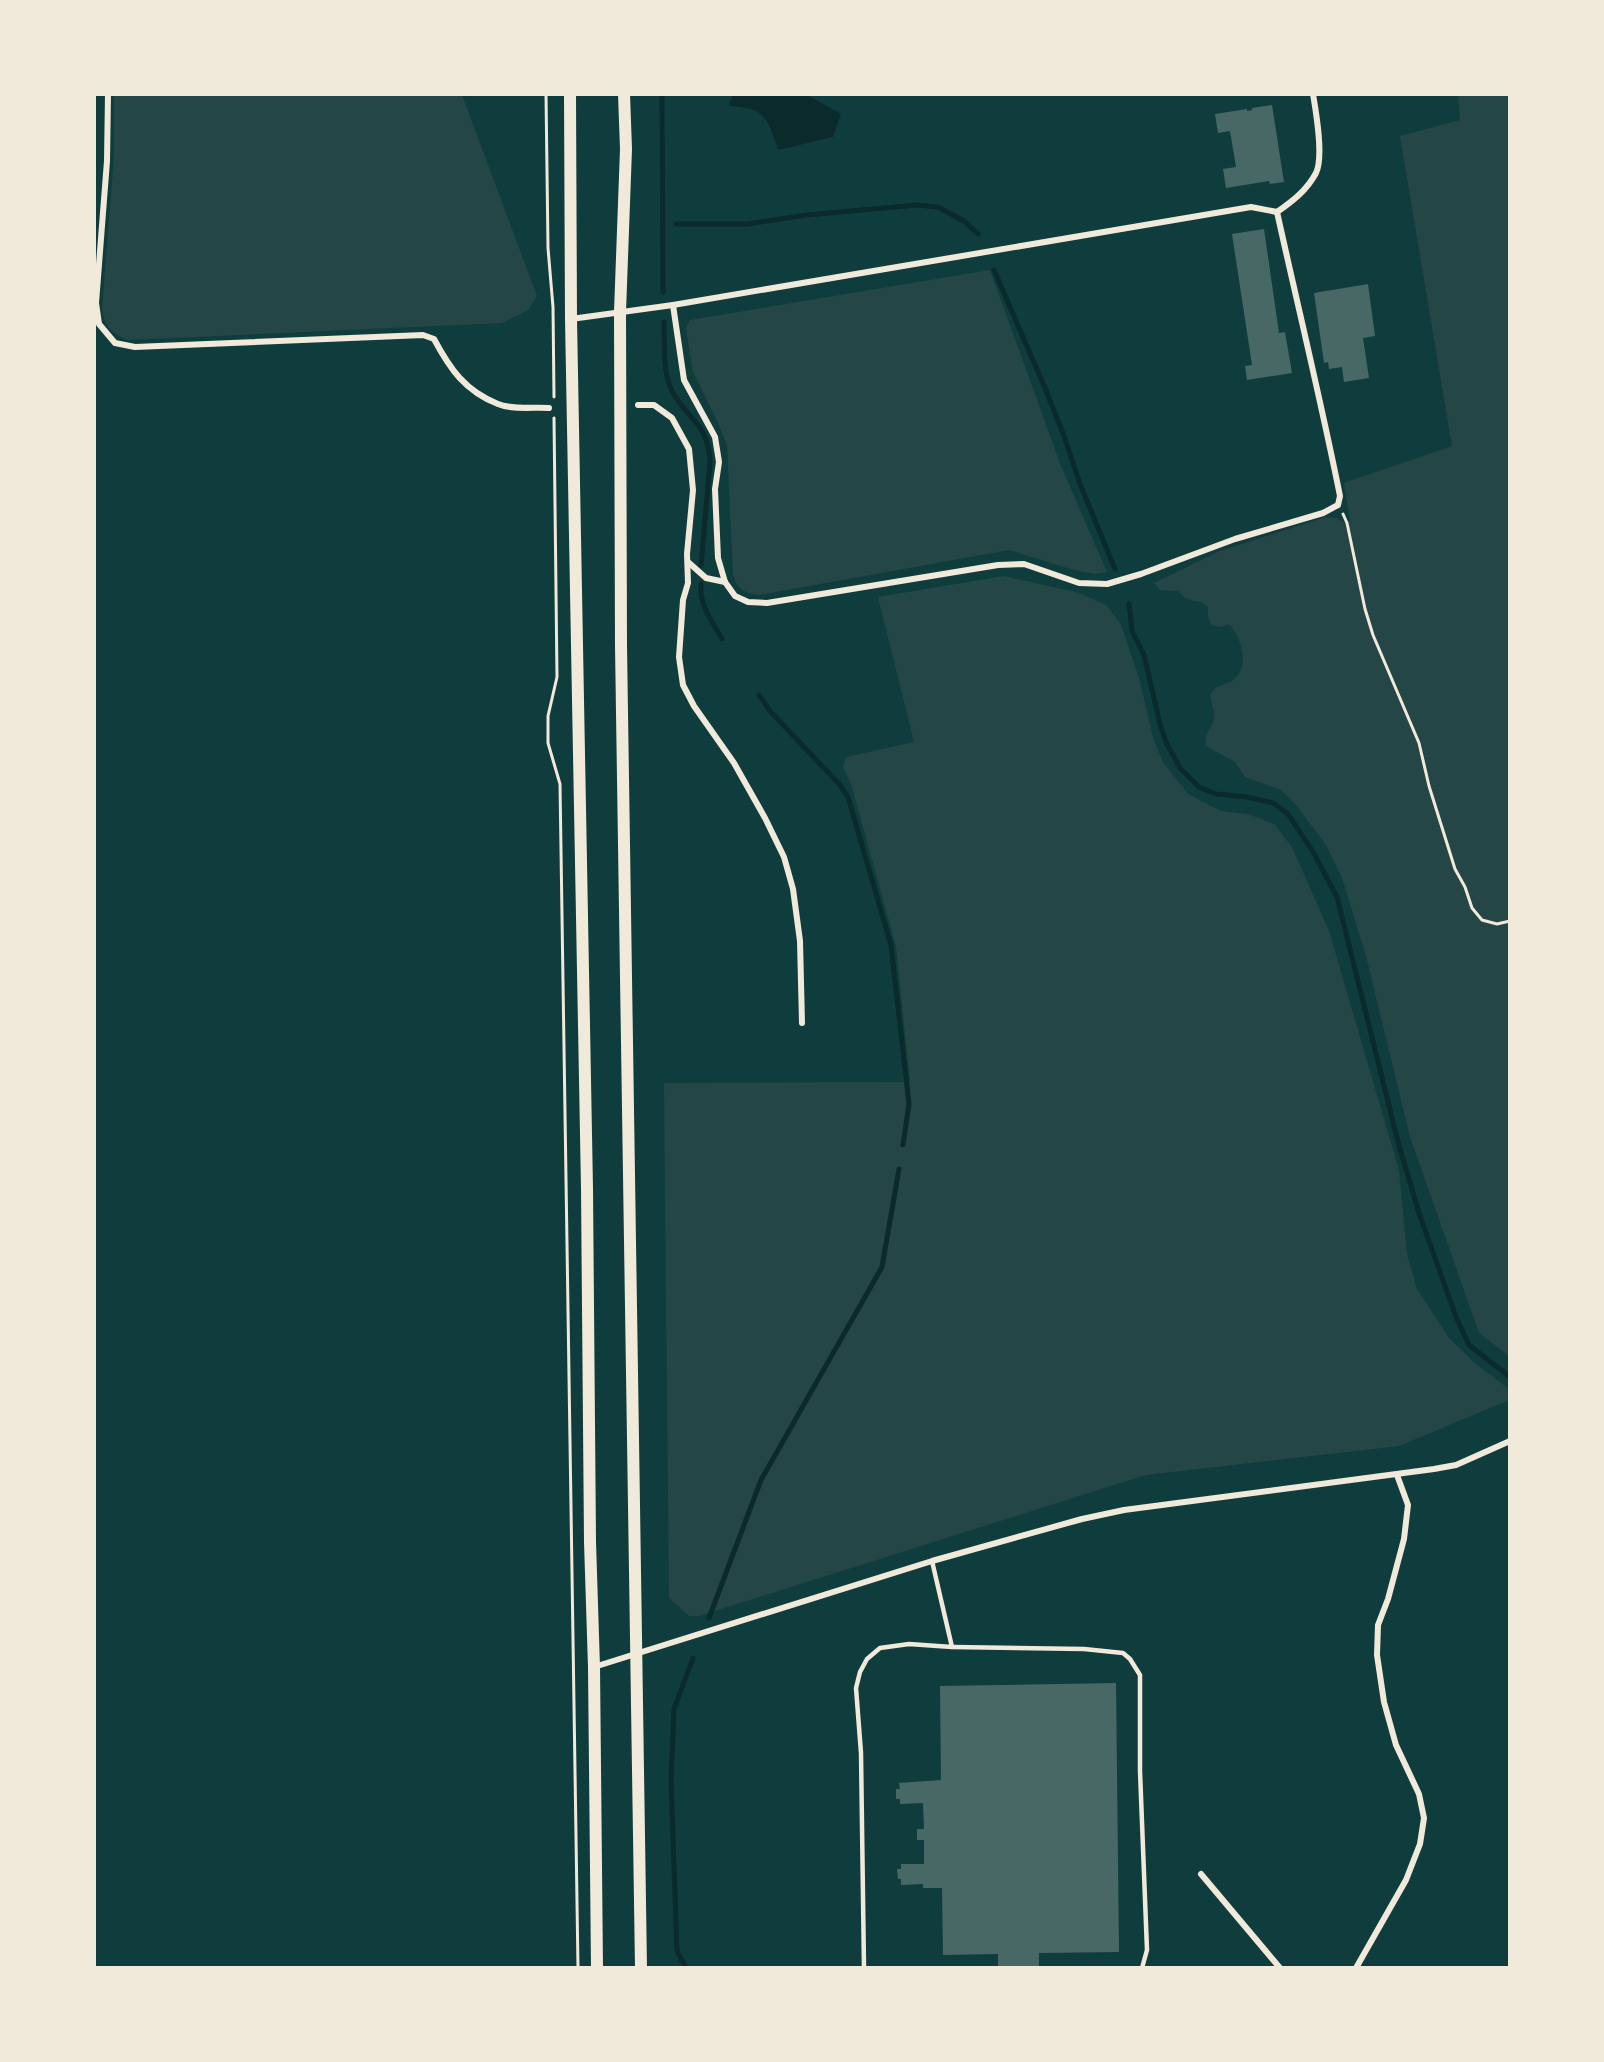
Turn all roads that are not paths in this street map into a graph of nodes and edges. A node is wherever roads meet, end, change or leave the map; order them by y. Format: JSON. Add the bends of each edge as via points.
{"nodes":[{"id":1,"x":108,"y":94,"type":"edge"},
{"id":2,"x":570,"y":94,"type":"edge"},
{"id":3,"x":624,"y":94,"type":"edge"},
{"id":4,"x":1313,"y":94,"type":"edge"},
{"id":5,"x":1277,"y":212,"type":"junction"},
{"id":6,"x":673,"y":305,"type":"junction"},
{"id":7,"x":620,"y":312,"type":"junction"},
{"id":8,"x":571,"y":319,"type":"junction"},
{"id":9,"x":638,"y":405,"type":"dead end"},
{"id":10,"x":551,"y":408,"type":"road end"},
{"id":11,"x":688,"y":562,"type":"junction"},
{"id":12,"x":725,"y":582,"type":"junction"},
{"id":13,"x":802,"y":1023,"type":"dead end"},
{"id":14,"x":1509,"y":1442,"type":"edge"},
{"id":15,"x":1397,"y":1475,"type":"junction"},
{"id":16,"x":932,"y":1561,"type":"junction"},
{"id":17,"x":952,"y":1647,"type":"junction"},
{"id":18,"x":637,"y":1654,"type":"junction"},
{"id":19,"x":594,"y":1667,"type":"junction"},
{"id":20,"x":1201,"y":1874,"type":"dead end"},
{"id":21,"x":597,"y":1968,"type":"edge"},
{"id":22,"x":641,"y":1968,"type":"edge"},
{"id":23,"x":864,"y":1968,"type":"edge"},
{"id":24,"x":1142,"y":1968,"type":"edge"},
{"id":25,"x":1280,"y":1968,"type":"edge"},
{"id":26,"x":1356,"y":1968,"type":"edge"}],
"edges":[{"from":1,"to":10,"type":"street","via":[[96,303],[99,324],[115,343],[135,347],[423,335],[434,339],[448,367],[467,387],[499,405]]},
{"from":2,"to":8,"type":"main road"},
{"from":3,"to":7,"type":"main road","via":[[626,149]]},
{"from":4,"to":5,"type":"street","via":[[1320,133],[1317,171],[1299,197]]},
{"from":5,"to":6,"type":"street","via":[[1251,207]]},
{"from":5,"to":12,"type":"street","via":[[1322,404],[1340,496],[1338,505],[1107,584],[1079,583],[1024,564],[998,565],[768,603],[748,602],[735,596]]},
{"from":6,"to":7,"type":"street"},
{"from":6,"to":12,"type":"street","via":[[684,380],[715,437],[719,462],[715,489],[718,558]]},
{"from":7,"to":8,"type":"street"},
{"from":7,"to":18,"type":"main road","via":[[621,646]]},
{"from":8,"to":19,"type":"main road"},
{"from":9,"to":11,"type":"street","via":[[654,405],[672,418],[689,449],[693,490]]},
{"from":11,"to":12,"type":"street","via":[[706,578]]},
{"from":11,"to":13,"type":"street","via":[[679,657],[683,686],[734,763],[784,857],[800,941]]},
{"from":14,"to":15,"type":"street","via":[[1456,1465]]},
{"from":15,"to":16,"type":"street","via":[[1124,1510]]},
{"from":15,"to":26,"type":"street","via":[[1408,1505],[1404,1539],[1378,1625],[1377,1655],[1383,1702],[1396,1745],[1419,1794],[1424,1818],[1420,1844],[1406,1880]]},
{"from":16,"to":17,"type":"lane"},
{"from":16,"to":18,"type":"street"},
{"from":17,"to":23,"type":"lane","via":[[909,1644],[880,1648],[860,1672],[856,1688],[861,1753]]},
{"from":17,"to":24,"type":"lane","via":[[1084,1649],[1123,1653],[1135,1665],[1140,1675],[1147,1950]]},
{"from":18,"to":19,"type":"street"},
{"from":18,"to":22,"type":"main road"},
{"from":19,"to":21,"type":"main road"},
{"from":20,"to":25,"type":"street"}]}
